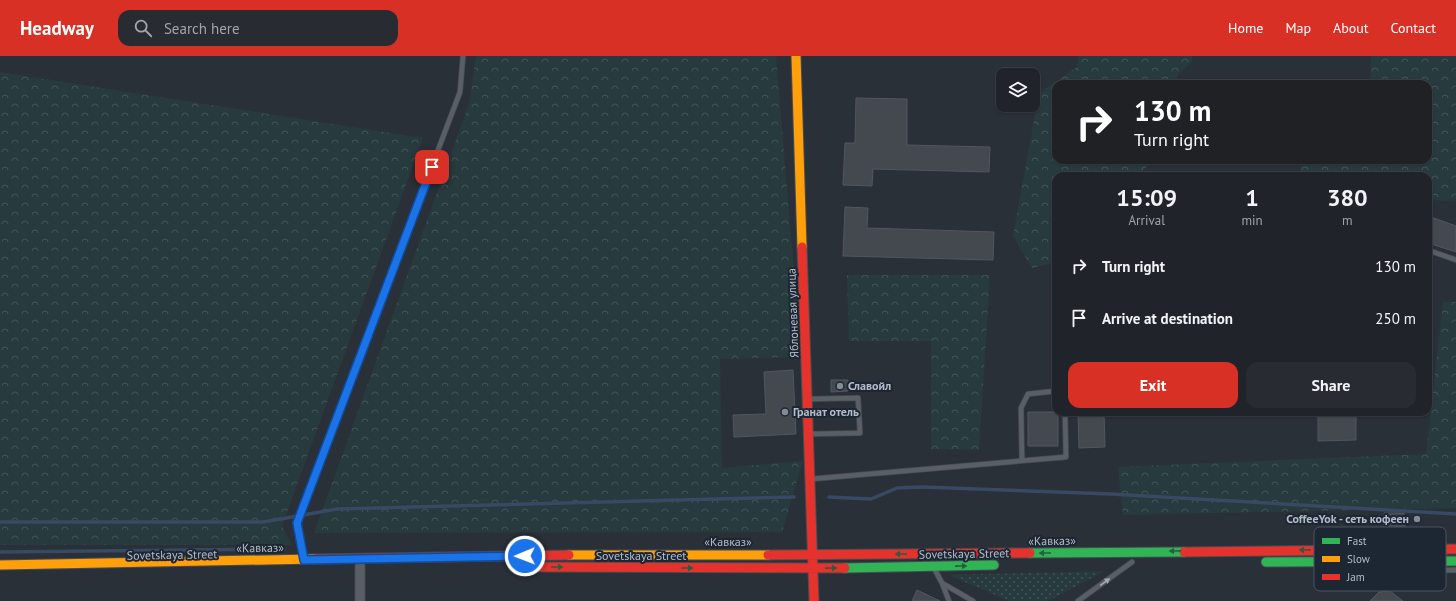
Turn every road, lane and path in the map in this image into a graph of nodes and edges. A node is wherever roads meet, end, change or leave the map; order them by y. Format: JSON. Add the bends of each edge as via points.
{"nodes":[{"id":1,"x":463,"y":56,"type":"edge"},
{"id":2,"x":796,"y":56,"type":"edge"},
{"id":3,"x":1432,"y":251,"type":"edge"},
{"id":4,"x":1456,"y":260,"type":"edge"},
{"id":5,"x":1052,"y":391,"type":"edge"},
{"id":6,"x":808,"y":399,"type":"junction"},
{"id":7,"x":1065,"y":416,"type":"edge"},
{"id":8,"x":809,"y":434,"type":"junction"},
{"id":9,"x":1022,"y":460,"type":"junction"},
{"id":10,"x":811,"y":479,"type":"junction"},
{"id":11,"x":1446,"y":548,"type":"edge"},
{"id":12,"x":1456,"y":548,"type":"edge"},
{"id":13,"x":1314,"y":550,"type":"edge"},
{"id":14,"x":812,"y":555,"type":"junction"},
{"id":15,"x":1116,"y":562,"type":"dead end"},
{"id":16,"x":1136,"y":562,"type":"joint"},
{"id":17,"x":1258,"y":562,"type":"dead end"},
{"id":18,"x":1314,"y":562,"type":"edge"},
{"id":19,"x":305,"y":563,"type":"junction"},
{"id":20,"x":0,"y":565,"type":"edge"},
{"id":21,"x":1005,"y":565,"type":"dead end"},
{"id":22,"x":360,"y":566,"type":"junction"},
{"id":23,"x":432,"y":566,"type":"dead end"},
{"id":24,"x":933,"y":566,"type":"junction"},
{"id":25,"x":528,"y":567,"type":"dead end"},
{"id":26,"x":813,"y":569,"type":"junction"},
{"id":27,"x":0,"y":570,"type":"edge"},
{"id":28,"x":1446,"y":570,"type":"edge"},
{"id":29,"x":1456,"y":570,"type":"edge"},
{"id":30,"x":942,"y":583,"type":"junction"},
{"id":31,"x":360,"y":601,"type":"edge"},
{"id":32,"x":814,"y":601,"type":"edge"},
{"id":33,"x":949,"y":601,"type":"edge"},
{"id":34,"x":973,"y":601,"type":"edge"},
{"id":35,"x":1078,"y":601,"type":"edge"}],
"edges":[{"from":1,"to":19,"type":"lane","via":[[460,92],[297,523]]},
{"from":2,"to":6,"type":"main road","name":"Яблоневая улица"},
{"from":3,"to":4,"type":"lane"},
{"from":5,"to":9,"type":"lane","via":[[1028,394],[1021,408]]},
{"from":6,"to":8,"type":"main road","name":"Яблоневая улица"},
{"from":6,"to":8,"type":"lane","via":[[858,398],[860,433]]},
{"from":7,"to":9,"type":"lane","via":[[1066,457]]},
{"from":8,"to":10,"type":"main road","name":"Яблоневая улица"},
{"from":9,"to":10,"type":"lane"},
{"from":10,"to":14,"type":"main road","name":"Яблоневая улица"},
{"from":12,"to":11,"type":"main road","name":"«Кавказ»","one_way":true},
{"from":13,"to":14,"type":"main road","name":"«Кавказ»","one_way":true},
{"from":14,"to":19,"type":"main road","name":"«Кавказ»","via":[[651,554]]},
{"from":14,"to":26,"type":"main road","name":"Яблоневая улица"},
{"from":15,"to":16,"type":"main road"},
{"from":35,"to":16,"type":"lane","one_way":true},
{"from":17,"to":18,"type":"main road"},
{"from":19,"to":20,"type":"main road","name":"«Кавказ»"},
{"from":19,"to":22,"type":"main road","name":"Sovetskaya Street"},
{"from":19,"to":27,"type":"main road","name":"Sovetskaya Street"},
{"from":24,"to":21,"type":"main road","name":"Sovetskaya Street","one_way":true},
{"from":22,"to":23,"type":"main road","name":"Sovetskaya Street"},
{"from":22,"to":31,"type":"street"},
{"from":26,"to":24,"type":"main road","name":"Sovetskaya Street","one_way":true},
{"from":24,"to":30,"type":"lane"},
{"from":25,"to":26,"type":"main road","name":"Sovetskaya Street","one_way":true},
{"from":26,"to":32,"type":"main road","name":"Яблоневая улица"},
{"from":28,"to":29,"type":"lane"},
{"from":30,"to":33,"type":"lane"},
{"from":30,"to":34,"type":"lane"}]}
